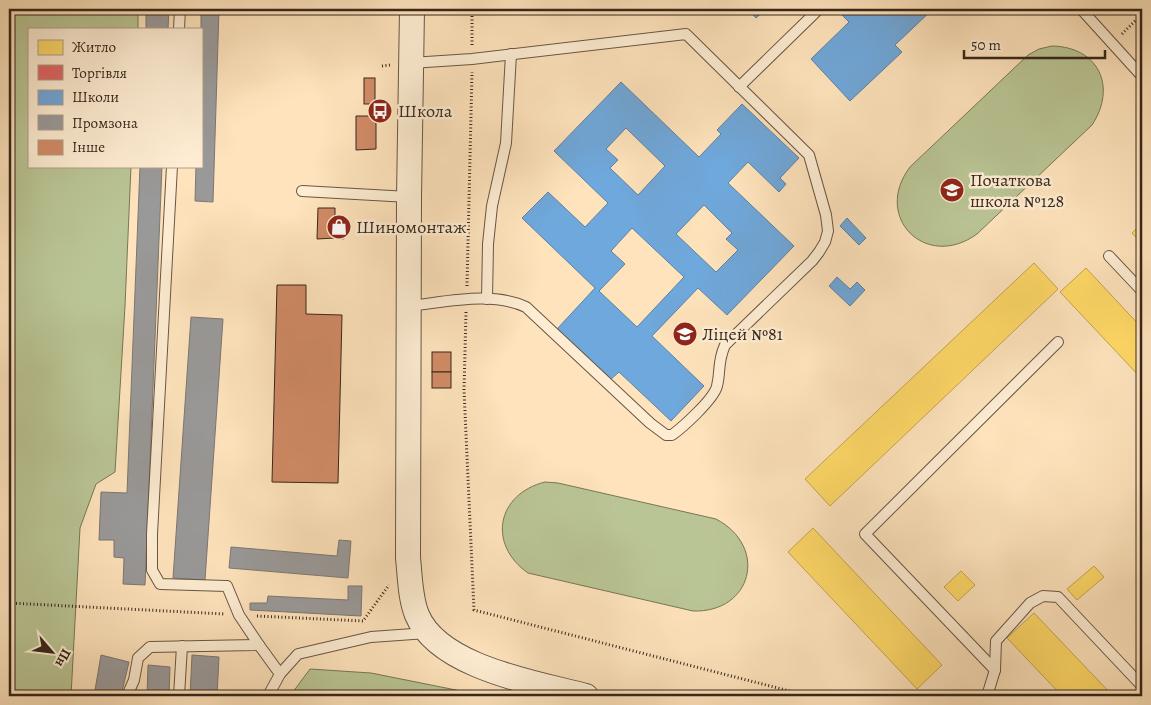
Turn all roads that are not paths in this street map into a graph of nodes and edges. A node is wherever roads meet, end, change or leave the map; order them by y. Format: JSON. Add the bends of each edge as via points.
{"nodes":[{"id":1,"x":180,"y":9,"type":"edge"},
{"id":2,"x":412,"y":9,"type":"edge"},
{"id":3,"x":819,"y":9,"type":"edge"},
{"id":4,"x":1081,"y":9,"type":"edge"},
{"id":5,"x":179,"y":28,"type":"edge"},
{"id":6,"x":511,"y":54,"type":"junction"},
{"id":7,"x":411,"y":63,"type":"junction"},
{"id":8,"x":1139,"y":72,"type":"dead end"},
{"id":9,"x":739,"y":87,"type":"junction"},
{"id":10,"x":172,"y":168,"type":"edge"},
{"id":11,"x":302,"y":190,"type":"dead end"},
{"id":12,"x":409,"y":196,"type":"junction"},
{"id":13,"x":1110,"y":256,"type":"dead end"},
{"id":14,"x":1142,"y":290,"type":"edge"},
{"id":15,"x":487,"y":299,"type":"junction"},
{"id":16,"x":409,"y":306,"type":"junction"},
{"id":17,"x":1058,"y":342,"type":"dead end"},
{"id":18,"x":428,"y":633,"type":"junction"},
{"id":19,"x":259,"y":645,"type":"junction"},
{"id":20,"x":182,"y":646,"type":"junction"},
{"id":21,"x":995,"y":670,"type":"junction"},
{"id":22,"x":280,"y":674,"type":"junction"},
{"id":23,"x":1142,"y":686,"type":"edge"},
{"id":24,"x":127,"y":696,"type":"edge"},
{"id":25,"x":179,"y":696,"type":"edge"},
{"id":26,"x":268,"y":696,"type":"edge"},
{"id":27,"x":586,"y":696,"type":"edge"},
{"id":28,"x":987,"y":696,"type":"edge"}],
"edges":[{"from":1,"to":5,"type":"lane"},
{"from":2,"to":7,"type":"street"},
{"from":3,"to":9,"type":"lane"},
{"from":4,"to":8,"type":"lane"},
{"from":6,"to":7,"type":"lane"},
{"from":6,"to":9,"type":"lane","via":[[686,34]]},
{"from":6,"to":15,"type":"lane","via":[[506,143],[492,206],[488,244]]},
{"from":7,"to":12,"type":"street"},
{"from":9,"to":15,"type":"lane","via":[[810,155],[828,231],[825,242],[812,261],[725,345],[719,357],[715,393],[683,427],[672,435],[666,435],[526,307],[517,302]]},
{"from":10,"to":19,"type":"lane","via":[[152,570],[160,584],[227,586],[239,615]]},
{"from":11,"to":12,"type":"lane"},
{"from":12,"to":16,"type":"street"},
{"from":13,"to":14,"type":"lane"},
{"from":15,"to":16,"type":"lane"},
{"from":16,"to":18,"type":"street","via":[[408,558],[417,615]]},
{"from":17,"to":21,"type":"lane","via":[[864,534]]},
{"from":18,"to":22,"type":"lane","via":[[371,637],[298,654]]},
{"from":18,"to":27,"type":"street","via":[[471,664]]},
{"from":19,"to":20,"type":"lane"},
{"from":19,"to":22,"type":"lane"},
{"from":20,"to":24,"type":"lane","via":[[150,647],[138,658]]},
{"from":20,"to":25,"type":"lane"},
{"from":21,"to":23,"type":"lane","via":[[996,641],[1030,603],[1043,596],[1058,597]]},
{"from":21,"to":28,"type":"lane"},
{"from":22,"to":26,"type":"lane"}]}
